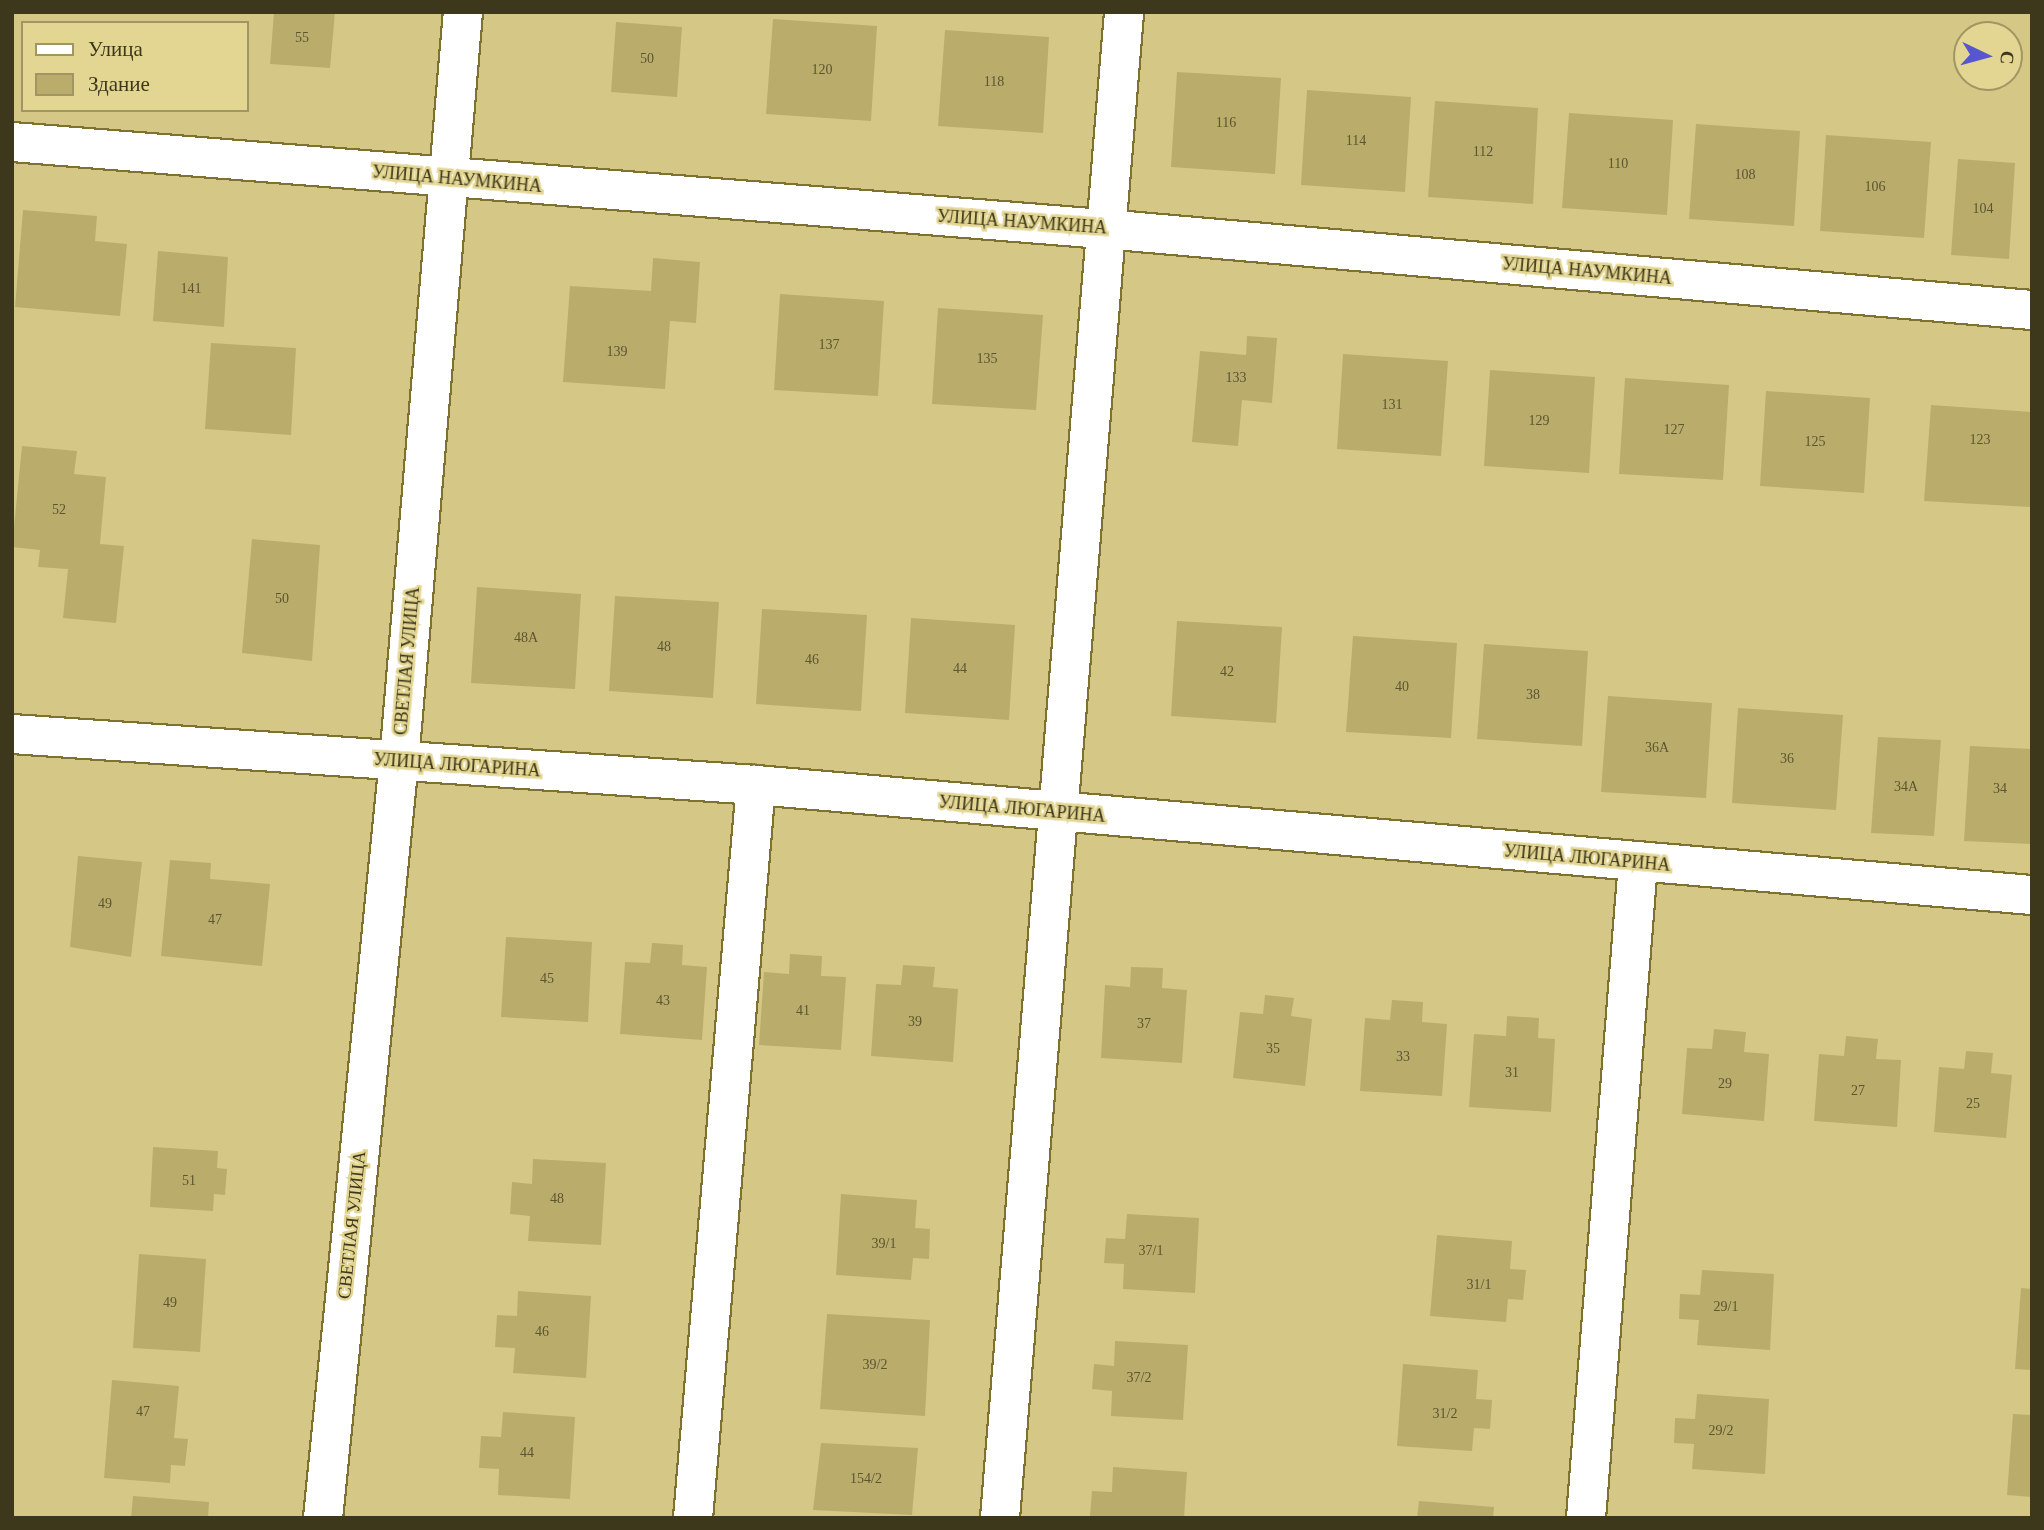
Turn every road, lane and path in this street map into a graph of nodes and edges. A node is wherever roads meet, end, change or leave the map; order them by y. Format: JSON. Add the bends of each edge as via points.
{"nodes":[{"id":1,"x":463,"y":12,"type":"edge"},
{"id":2,"x":1124,"y":12,"type":"edge"},
{"id":3,"x":12,"y":142,"type":"edge"},
{"id":4,"x":447,"y":179,"type":"junction"},
{"id":5,"x":1104,"y":229,"type":"junction"},
{"id":6,"x":2032,"y":310,"type":"edge"},
{"id":7,"x":12,"y":734,"type":"edge"},
{"id":8,"x":399,"y":761,"type":"junction"},
{"id":9,"x":756,"y":785,"type":"junction"},
{"id":10,"x":1059,"y":813,"type":"junction"},
{"id":11,"x":1638,"y":863,"type":"junction"},
{"id":12,"x":2032,"y":895,"type":"edge"},
{"id":13,"x":323,"y":1518,"type":"edge"},
{"id":14,"x":693,"y":1518,"type":"edge"},
{"id":15,"x":1000,"y":1518,"type":"edge"},
{"id":16,"x":1586,"y":1518,"type":"edge"}],
"edges":[{"from":1,"to":4,"type":"street","name":"СВЕТЛАЯ УЛИЦА"},
{"from":2,"to":5,"type":"street"},
{"from":3,"to":4,"type":"street","name":"УЛИЦА НАУМКИНА"},
{"from":4,"to":5,"type":"street","name":"УЛИЦА НАУМКИНА"},
{"from":4,"to":8,"type":"street","name":"СВЕТЛАЯ УЛИЦА"},
{"from":5,"to":6,"type":"street","name":"УЛИЦА НАУМКИНА"},
{"from":5,"to":10,"type":"street"},
{"from":7,"to":8,"type":"street","name":"УЛИЦА ЛЮГАРИНА"},
{"from":8,"to":9,"type":"street","name":"УЛИЦА ЛЮГАРИНА"},
{"from":8,"to":13,"type":"street","name":"СВЕТЛАЯ УЛИЦА"},
{"from":9,"to":10,"type":"street","name":"УЛИЦА ЛЮГАРИНА"},
{"from":9,"to":14,"type":"street"},
{"from":10,"to":11,"type":"street","name":"УЛИЦА ЛЮГАРИНА"},
{"from":10,"to":15,"type":"street"},
{"from":11,"to":12,"type":"street","name":"УЛИЦА ЛЮГАРИНА"},
{"from":11,"to":16,"type":"street"}]}
